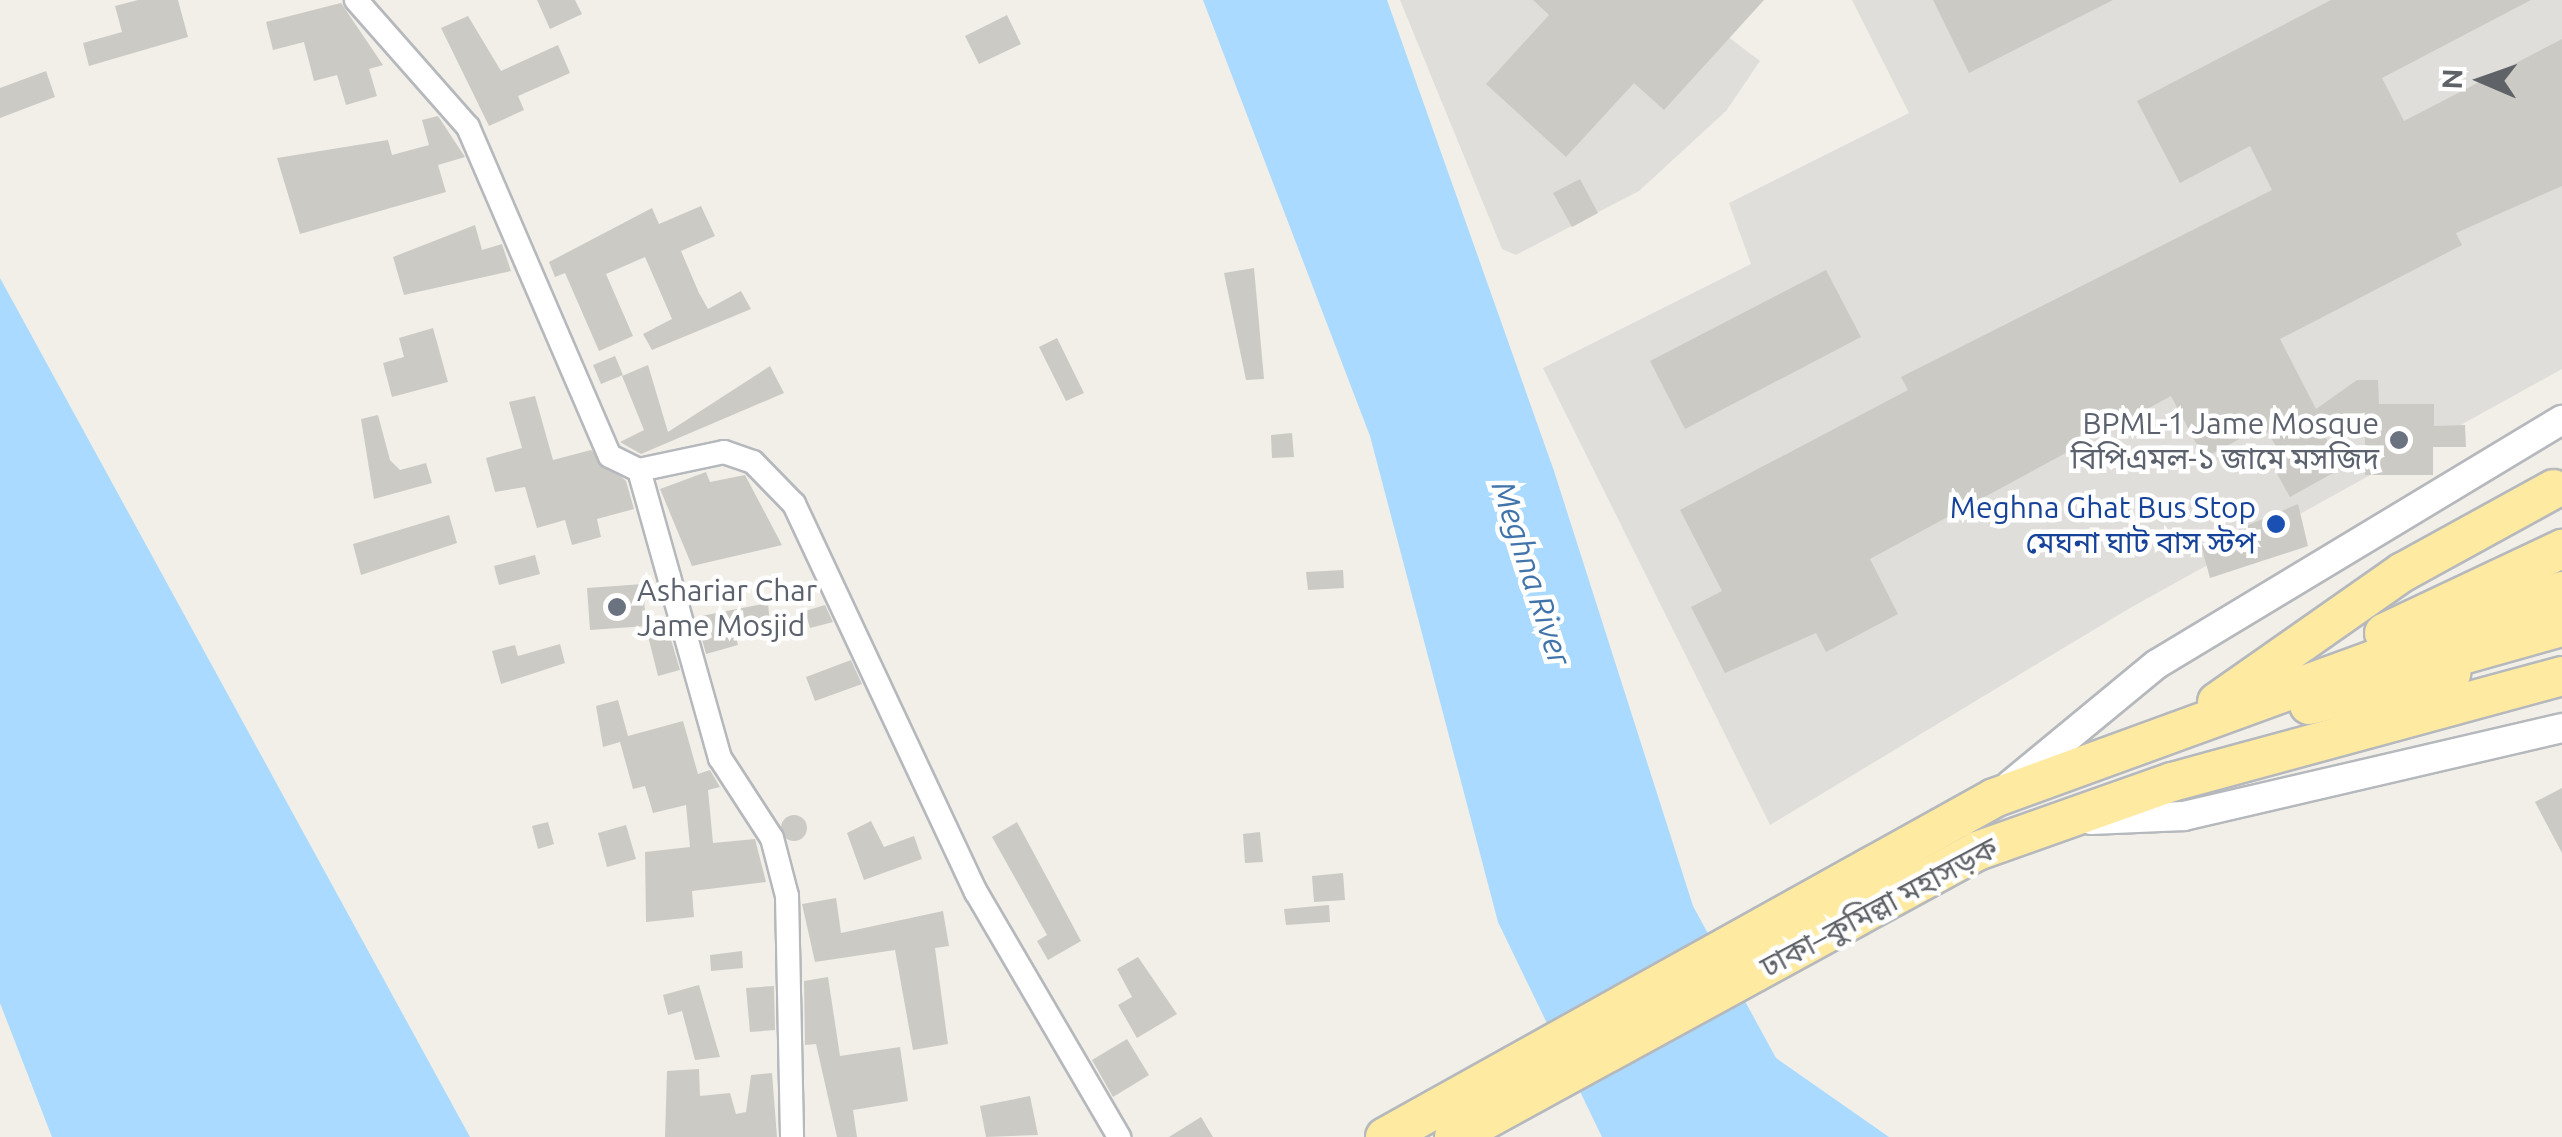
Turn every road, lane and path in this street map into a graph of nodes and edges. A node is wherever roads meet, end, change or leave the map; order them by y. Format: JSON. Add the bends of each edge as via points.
{"nodes":[{"id":1,"x":356,"y":0,"type":"edge"},
{"id":2,"x":2562,"y":420,"type":"edge"},
{"id":3,"x":638,"y":470,"type":"junction"},
{"id":4,"x":2558,"y":498,"type":"edge"},
{"id":5,"x":2562,"y":531,"type":"edge"},
{"id":6,"x":2562,"y":549,"type":"edge"},
{"id":7,"x":2562,"y":566,"type":"edge"},
{"id":8,"x":2562,"y":590,"type":"edge"},
{"id":9,"x":2562,"y":609,"type":"edge"},
{"id":10,"x":2562,"y":627,"type":"edge"},
{"id":11,"x":2306,"y":644,"type":"junction"},
{"id":12,"x":2562,"y":647,"type":"edge"},
{"id":13,"x":2562,"y":676,"type":"edge"},
{"id":14,"x":2562,"y":728,"type":"edge"},
{"id":15,"x":2156,"y":741,"type":"junction"},
{"id":16,"x":1994,"y":798,"type":"junction"},
{"id":17,"x":2054,"y":822,"type":"junction"},
{"id":18,"x":1398,"y":1130,"type":"edge"},
{"id":19,"x":792,"y":1137,"type":"edge"},
{"id":20,"x":1119,"y":1137,"type":"edge"},
{"id":21,"x":1454,"y":1137,"type":"edge"}],
"edges":[{"from":1,"to":3,"type":"street","via":[[468,127],[610,456]]},
{"from":2,"to":16,"type":"street","via":[[2157,664]]},
{"from":3,"to":19,"type":"street","via":[[720,758],[772,838],[787,896]]},
{"from":3,"to":20,"type":"street","via":[[724,452],[753,462],[794,504],[976,892]]},
{"from":4,"to":11,"type":"highway","name":"ঢাকা–কুমিল্লা মহাসড়ক"},
{"from":5,"to":11,"type":"highway","name":"ঢাকা–কুমিল্লা মহাসড়ক","via":[[2418,606]]},
{"from":6,"to":15,"type":"highway","name":"ঢাকা–কুমিল্লা মহাসড়ক"},
{"from":7,"to":15,"type":"highway","name":"ঢাকা–কুমিল্লা মহাসড়ক"},
{"from":8,"to":15,"type":"highway","name":"ঢাকা–কুমিল্লা মহাসড়ক"},
{"from":9,"to":15,"type":"highway","name":"ঢাকা–কুমিল্লা মহাসড়ক"},
{"from":10,"to":15,"type":"highway","name":"ঢাকা–কুমিল্লা মহাসড়ক"},
{"from":11,"to":15,"type":"highway","name":"ঢাকা–কুমিল্লা মহাসড়ক"},
{"from":12,"to":15,"type":"highway","name":"ঢাকা–কুমিল্লা মহাসড়ক"},
{"from":13,"to":17,"type":"highway","name":"ঢাকা–কুমিল্লা মহাসড়ক"},
{"from":14,"to":17,"type":"street","via":[[2184,816]]},
{"from":15,"to":16,"type":"highway","name":"ঢাকা–কুমিল্লা মহাসড়ক"},
{"from":16,"to":18,"type":"highway","name":"ঢাকা–কুমিল্লা মহাসড়ক"},
{"from":17,"to":21,"type":"highway","name":"ঢাকা–কুমিল্লা মহাসড়ক","via":[[1978,851]]}]}
